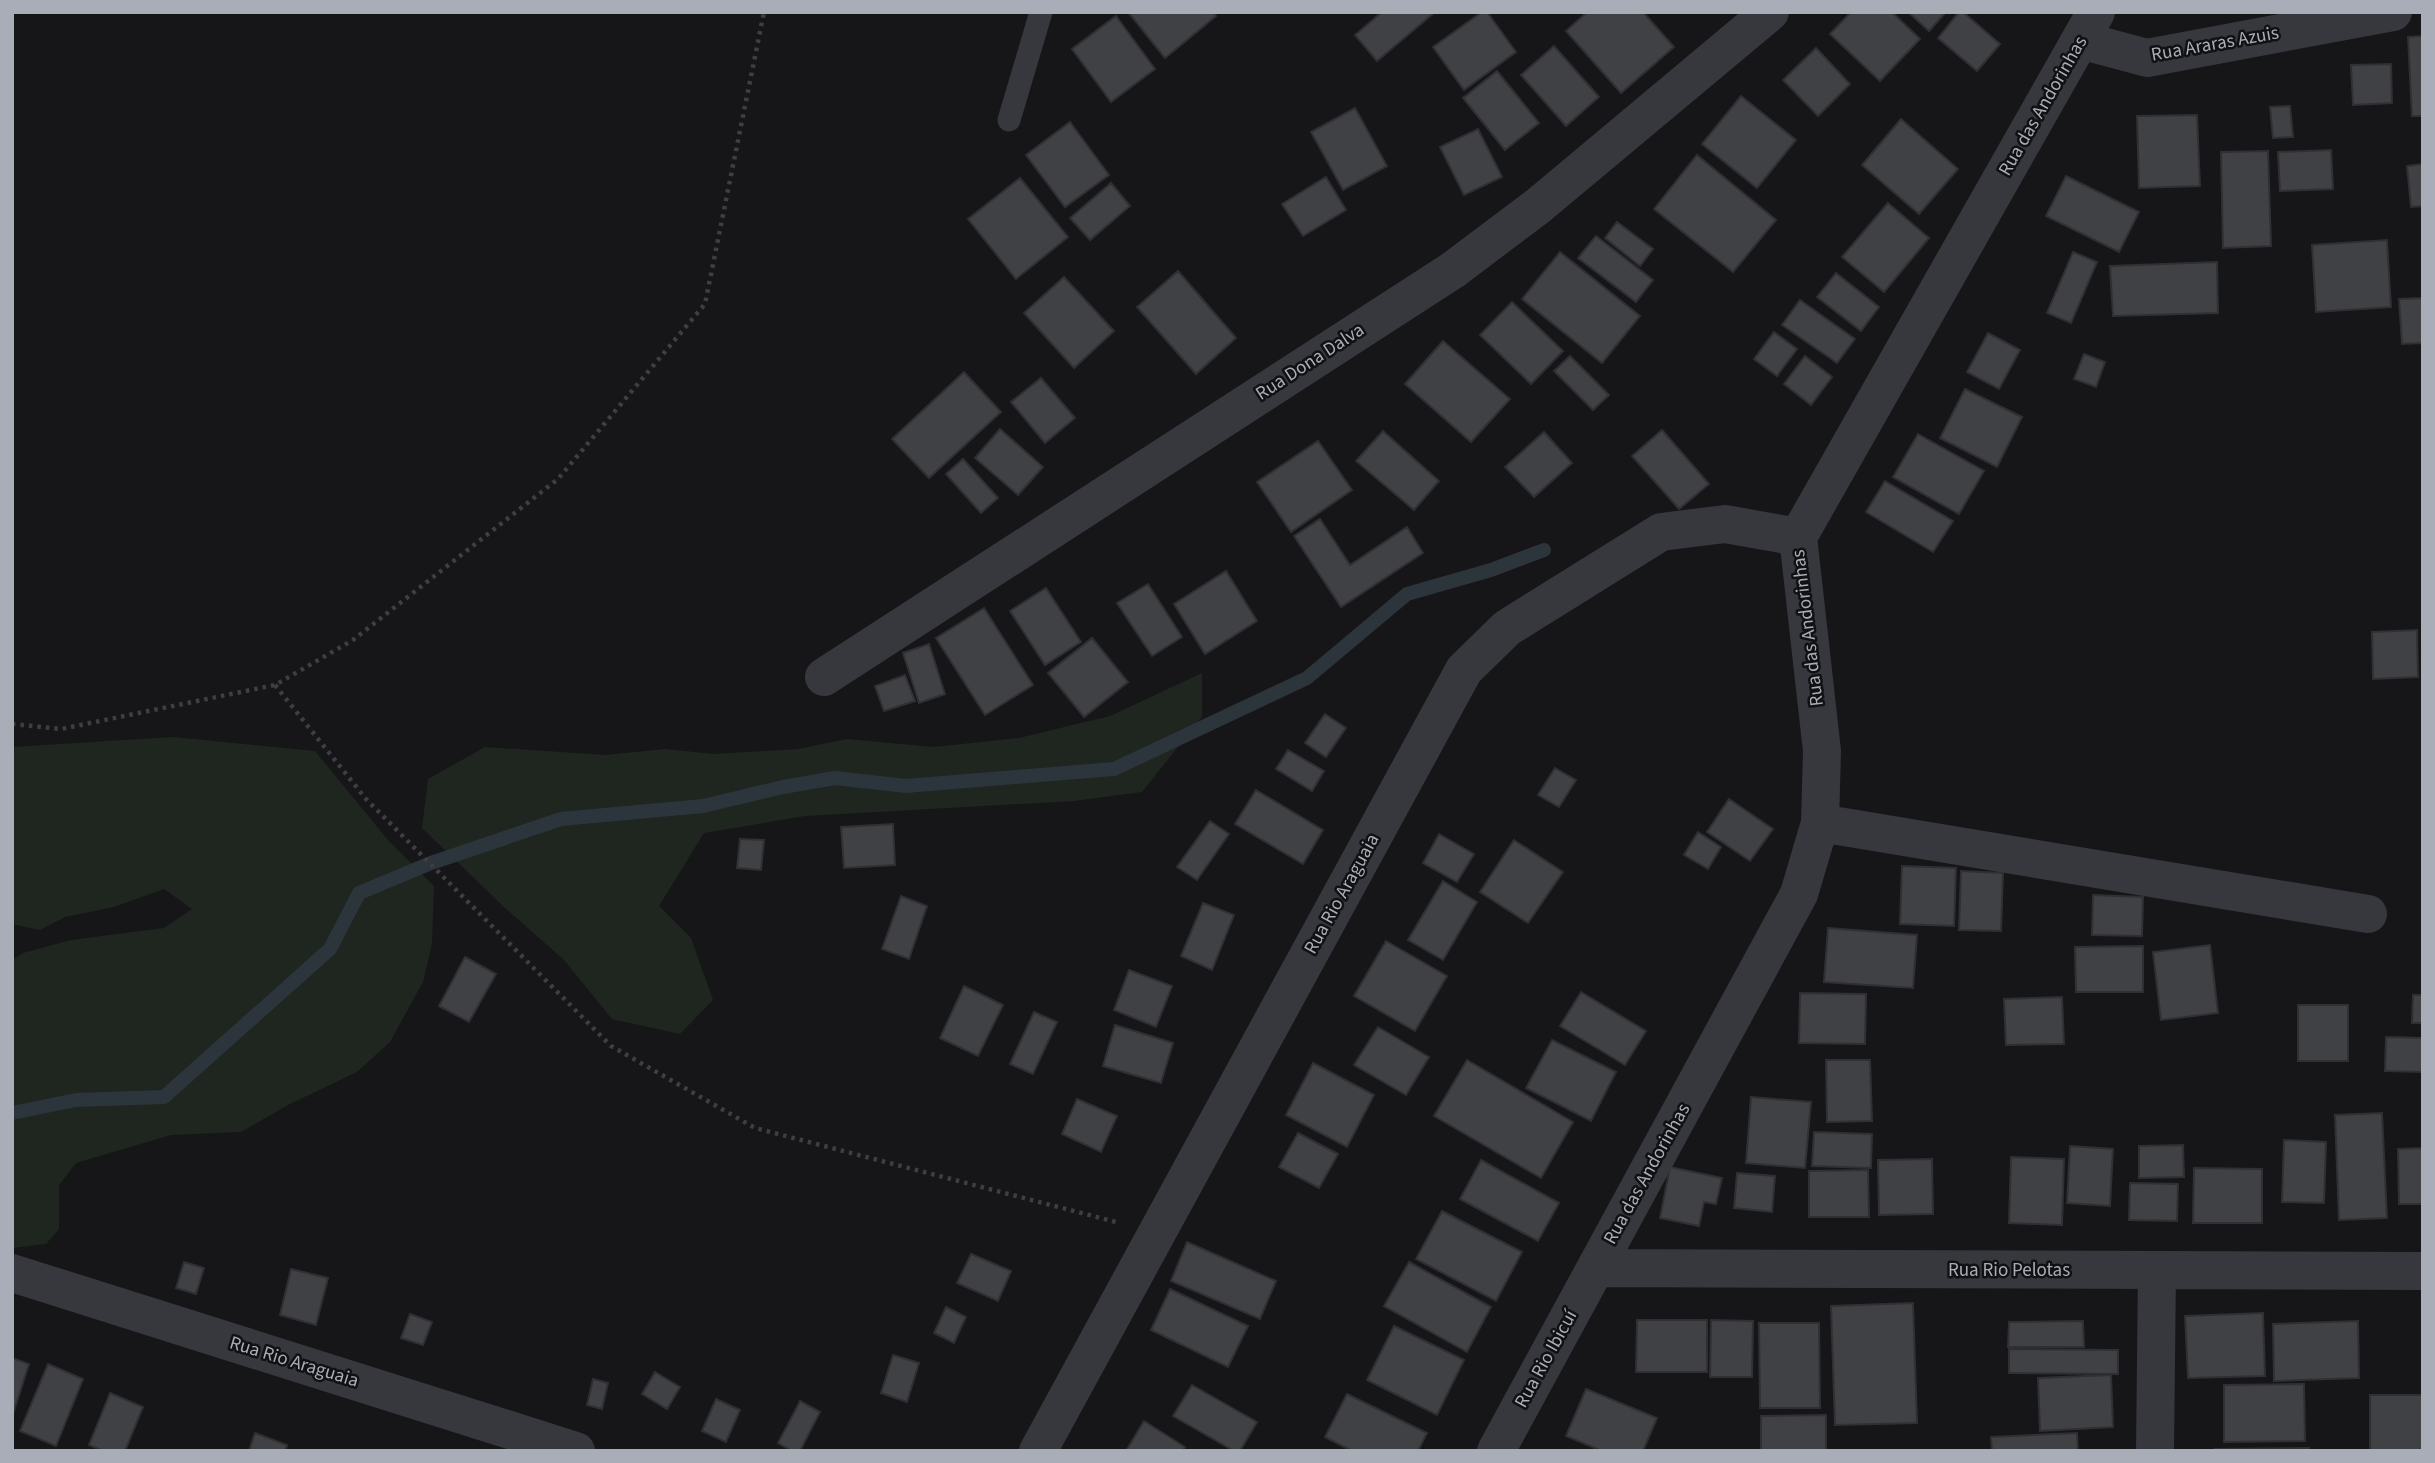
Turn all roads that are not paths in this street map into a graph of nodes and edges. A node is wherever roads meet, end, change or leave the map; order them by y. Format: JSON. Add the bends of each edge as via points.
{"nodes":[{"id":1,"x":1041,"y":12,"type":"edge"},
{"id":2,"x":1770,"y":12,"type":"edge"},
{"id":3,"x":2393,"y":12,"type":"edge"},
{"id":4,"x":2088,"y":26,"type":"edge"},
{"id":5,"x":1009,"y":120,"type":"dead end"},
{"id":6,"x":1798,"y":537,"type":"junction"},
{"id":7,"x":824,"y":677,"type":"dead end"},
{"id":8,"x":1820,"y":823,"type":"junction"},
{"id":9,"x":2368,"y":915,"type":"dead end"},
{"id":10,"x":1596,"y":1268,"type":"junction"},
{"id":11,"x":2157,"y":1270,"type":"junction"},
{"id":12,"x":2423,"y":1271,"type":"edge"},
{"id":13,"x":12,"y":1273,"type":"edge"},
{"id":14,"x":576,"y":1451,"type":"edge"},
{"id":15,"x":1038,"y":1451,"type":"edge"},
{"id":16,"x":1496,"y":1451,"type":"edge"},
{"id":17,"x":2155,"y":1451,"type":"edge"}],
"edges":[{"from":1,"to":5,"type":"lane"},
{"from":2,"to":7,"type":"street","name":"Rua Dona Dalva","via":[[1538,206],[1453,270]]},
{"from":3,"to":4,"type":"street","name":"Rua Araras Azuis","via":[[2147,58]]},
{"from":4,"to":6,"type":"street","name":"Rua das Andorinhas"},
{"from":6,"to":8,"type":"street","name":"Rua das Andorinhas","via":[[1822,751]]},
{"from":6,"to":15,"type":"street","name":"Rua Rio Araguaia","via":[[1725,524],[1661,532],[1507,628],[1464,670]]},
{"from":8,"to":9,"type":"street"},
{"from":8,"to":10,"type":"street","name":"Rua das Andorinhas","via":[[1799,894]]},
{"from":10,"to":11,"type":"street","name":"Rua Rio Pelotas"},
{"from":10,"to":16,"type":"street","name":"Rua Rio Ibicuí"},
{"from":11,"to":12,"type":"street","name":"Rua Rio Pelotas"},
{"from":11,"to":17,"type":"street"},
{"from":13,"to":14,"type":"street","name":"Rua Rio Araguaia"}]}
